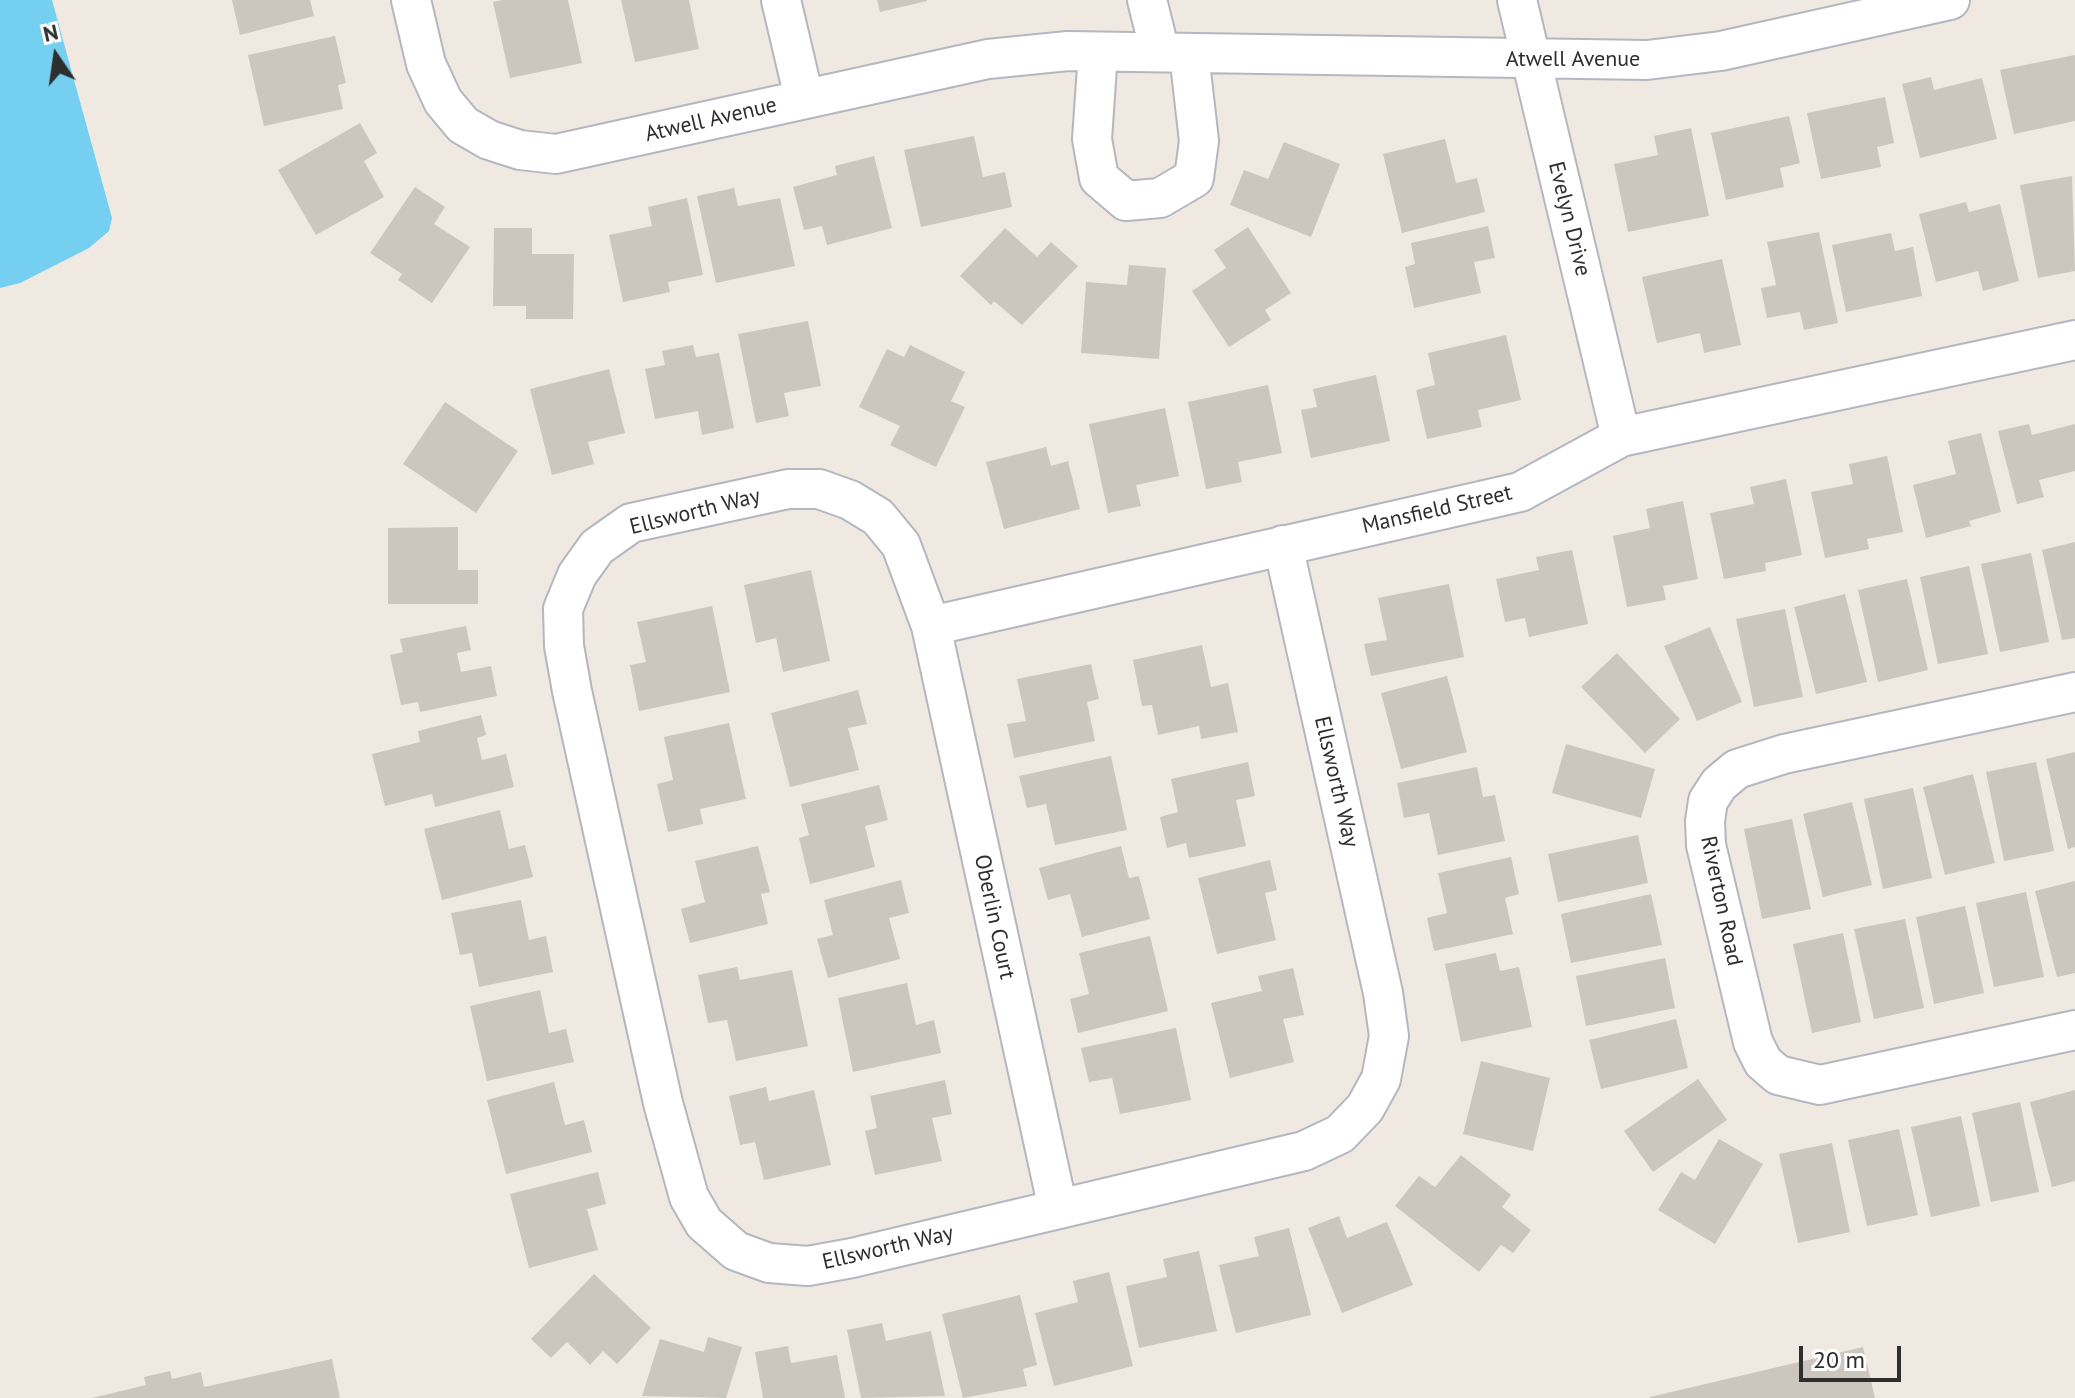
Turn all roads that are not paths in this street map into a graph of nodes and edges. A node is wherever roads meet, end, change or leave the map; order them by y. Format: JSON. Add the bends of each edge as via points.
{"nodes":[{"id":1,"x":411,"y":0,"type":"edge"},
{"id":2,"x":781,"y":0,"type":"edge"},
{"id":3,"x":1147,"y":0,"type":"edge"},
{"id":4,"x":1517,"y":0,"type":"edge"},
{"id":5,"x":1950,"y":0,"type":"edge"},
{"id":6,"x":1098,"y":53,"type":"junction"},
{"id":7,"x":1174,"y":53,"type":"junction"},
{"id":8,"x":1531,"y":60,"type":"junction"},
{"id":9,"x":804,"y":98,"type":"junction"},
{"id":10,"x":2075,"y":340,"type":"edge"},
{"id":11,"x":1621,"y":437,"type":"junction"},
{"id":12,"x":1283,"y":545,"type":"junction"},
{"id":13,"x":931,"y":626,"type":"junction"},
{"id":14,"x":2075,"y":692,"type":"edge"},
{"id":15,"x":2075,"y":1030,"type":"edge"},
{"id":16,"x":1058,"y":1209,"type":"junction"}],
"edges":[{"from":1,"to":9,"type":"street","name":"Atwell Avenue","via":[[426,64],[443,101],[463,125],[520,150],[556,154]]},
{"from":2,"to":9,"type":"street"},
{"from":3,"to":7,"type":"street"},
{"from":4,"to":8,"type":"street","name":"Evelyn Drive"},
{"from":5,"to":8,"type":"street","name":"Atwell Avenue","via":[[1721,51],[1647,60]]},
{"from":6,"to":7,"type":"street","name":"Atwell Avenue"},
{"from":6,"to":7,"type":"street","via":[[1092,139],[1099,178],[1126,201],[1160,198],[1194,178],[1199,141]]},
{"from":6,"to":9,"type":"street","name":"Atwell Avenue","via":[[988,59]]},
{"from":7,"to":8,"type":"street","name":"Atwell Avenue"},
{"from":8,"to":11,"type":"street","name":"Evelyn Drive"},
{"from":10,"to":11,"type":"street","name":"Mansfield Street"},
{"from":11,"to":12,"type":"street","name":"Mansfield Street","via":[[1520,492]]},
{"from":12,"to":13,"type":"street","name":"Mansfield Street"},
{"from":12,"to":16,"type":"street","name":"Ellsworth Way","via":[[1383,993],[1389,1036],[1381,1079],[1365,1108],[1340,1134],[1304,1151]]},
{"from":13,"to":16,"type":"street","name":"Oberlin Court"},
{"from":13,"to":16,"type":"street","name":"Ellsworth Way","via":[[901,545],[878,517],[819,489],[788,489],[631,523],[597,547],[577,575],[563,609],[572,691],[663,1103],[689,1197],[704,1223],[736,1251],[769,1263],[808,1266]]},
{"from":14,"to":15,"type":"street","name":"Riverton Road","via":[[1784,754],[1737,769],[1708,801],[1705,821],[1706,845],[1753,1042],[1763,1062],[1778,1075],[1820,1085]]}]}
